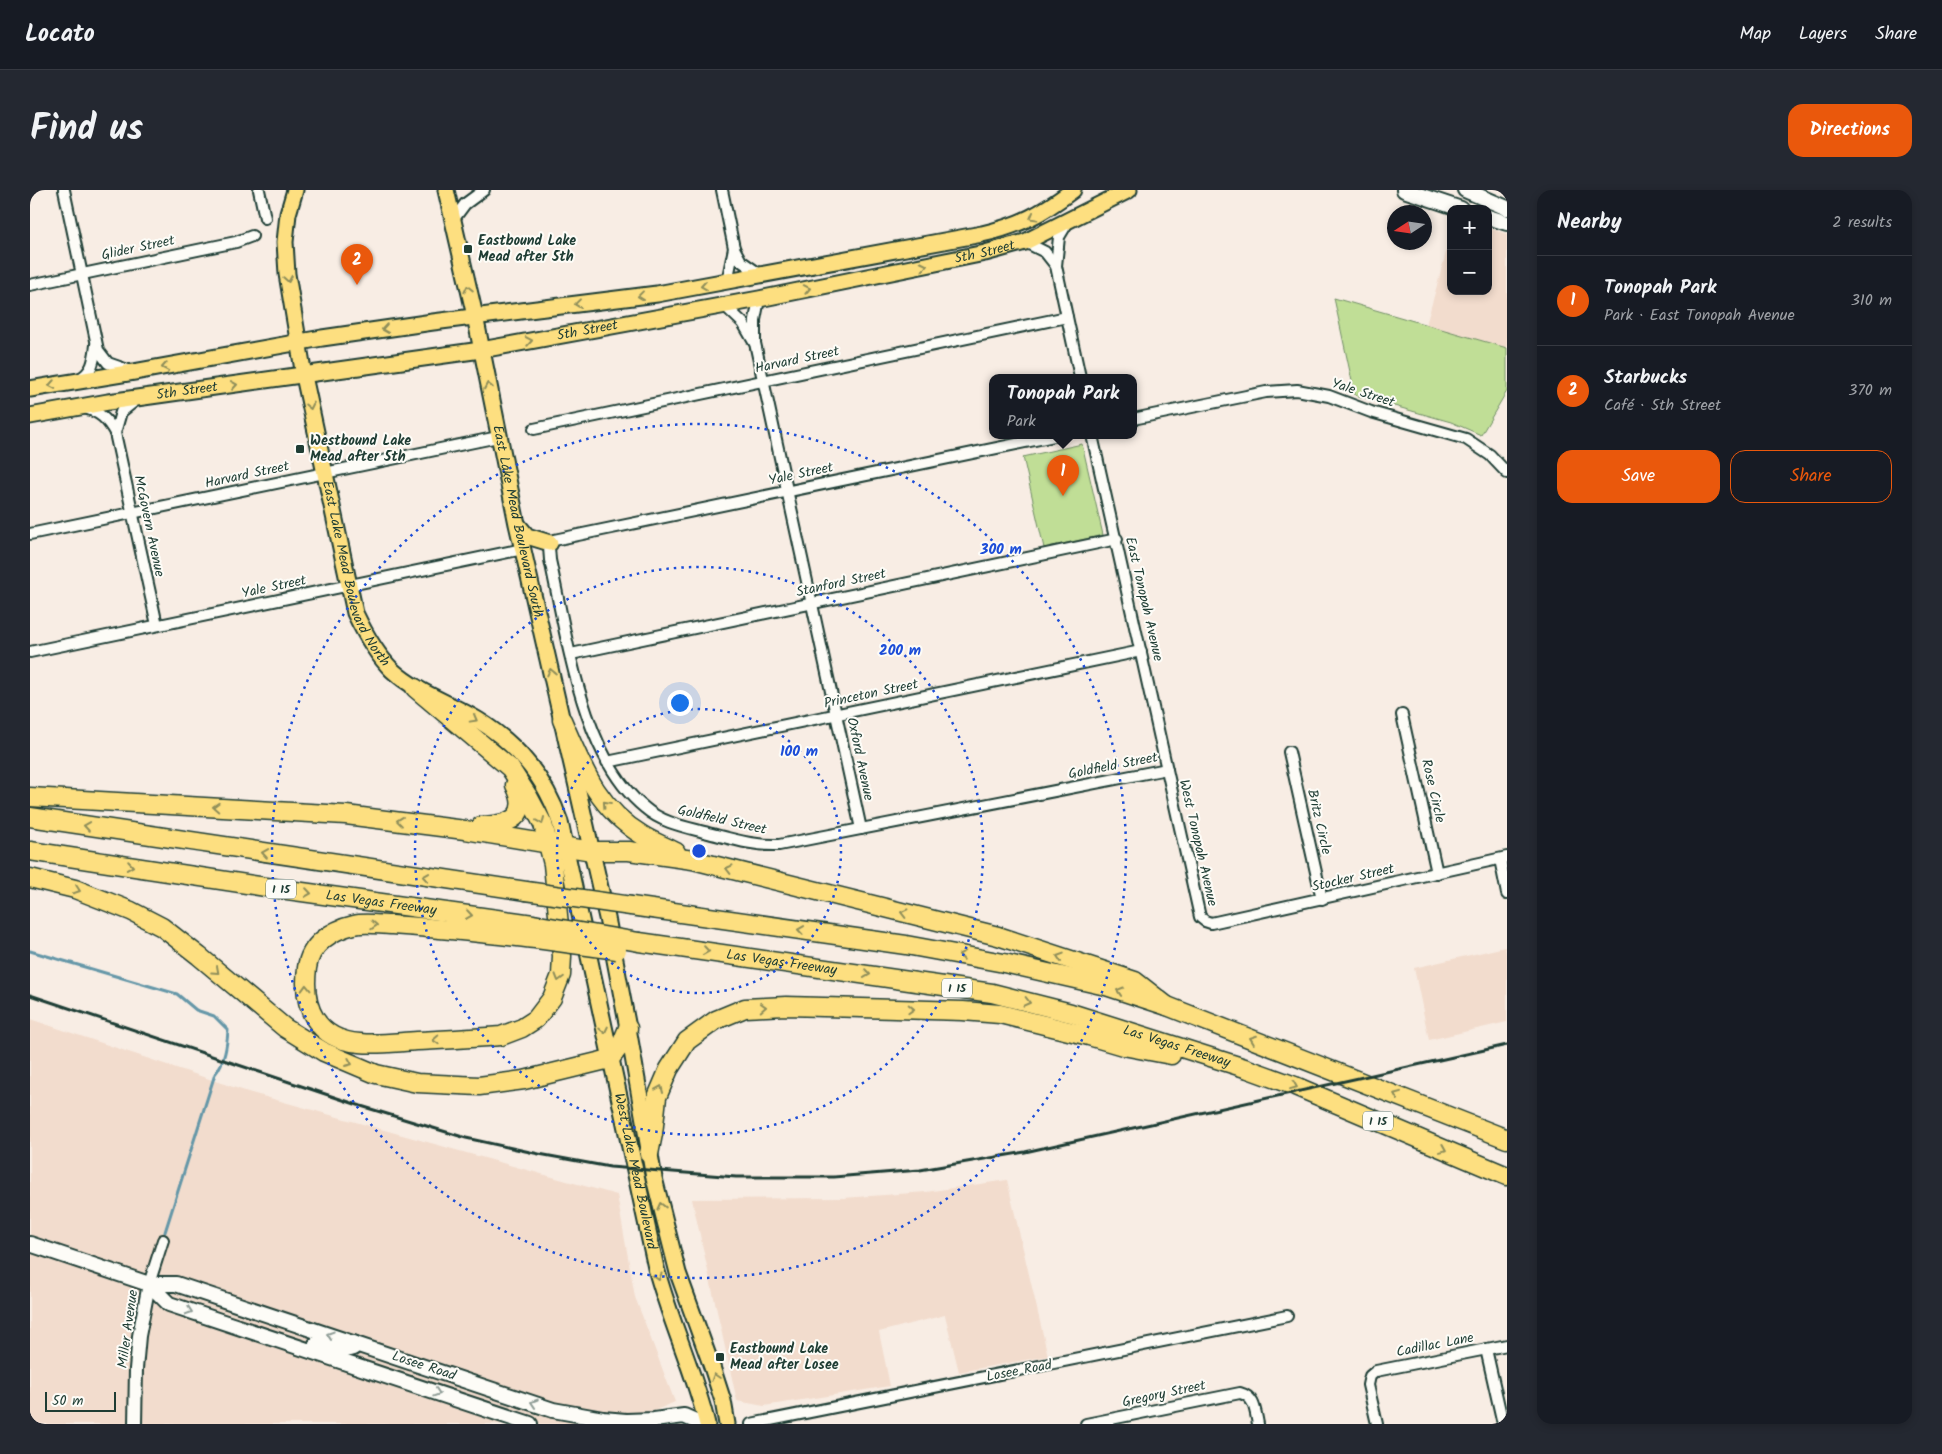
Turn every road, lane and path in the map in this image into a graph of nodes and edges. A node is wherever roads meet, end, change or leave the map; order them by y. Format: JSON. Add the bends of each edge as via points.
{"nodes":[{"id":1,"x":64,"y":190,"type":"edge"},
{"id":2,"x":259,"y":190,"type":"edge"},
{"id":3,"x":295,"y":190,"type":"edge"},
{"id":4,"x":446,"y":190,"type":"edge"},
{"id":5,"x":484,"y":190,"type":"edge"},
{"id":6,"x":722,"y":190,"type":"edge"},
{"id":7,"x":1074,"y":190,"type":"edge"},
{"id":8,"x":1129,"y":190,"type":"edge"},
{"id":9,"x":1404,"y":190,"type":"edge"},
{"id":10,"x":1465,"y":190,"type":"edge"},
{"id":11,"x":1449,"y":205,"type":"edge"},
{"id":12,"x":1507,"y":208,"type":"edge"},
{"id":13,"x":265,"y":218,"type":"dead end"},
{"id":14,"x":1492,"y":218,"type":"edge"},
{"id":15,"x":453,"y":220,"type":"junction"},
{"id":16,"x":1068,"y":222,"type":"junction"},
{"id":17,"x":1507,"y":223,"type":"edge"},
{"id":18,"x":252,"y":236,"type":"dead end"},
{"id":19,"x":1025,"y":242,"type":"junction"},
{"id":20,"x":734,"y":248,"type":"junction"},
{"id":21,"x":885,"y":251,"type":"junction"},
{"id":22,"x":1056,"y":266,"type":"junction"},
{"id":23,"x":82,"y":274,"type":"junction"},
{"id":24,"x":760,"y":275,"type":"junction"},
{"id":25,"x":876,"y":275,"type":"junction"},
{"id":26,"x":727,"y":282,"type":"junction"},
{"id":27,"x":30,"y":285,"type":"edge"},
{"id":28,"x":759,"y":299,"type":"junction"},
{"id":29,"x":724,"y":305,"type":"junction"},
{"id":30,"x":474,"y":316,"type":"junction"},
{"id":31,"x":1066,"y":317,"type":"junction"},
{"id":32,"x":299,"y":342,"type":"junction"},
{"id":33,"x":755,"y":343,"type":"junction"},
{"id":34,"x":96,"y":344,"type":"junction"},
{"id":35,"x":481,"y":350,"type":"junction"},
{"id":36,"x":134,"y":372,"type":"junction"},
{"id":37,"x":1079,"y":374,"type":"edge"},
{"id":38,"x":304,"y":376,"type":"junction"},
{"id":39,"x":74,"y":381,"type":"junction"},
{"id":40,"x":763,"y":382,"type":"junction"},
{"id":41,"x":30,"y":389,"type":"edge"},
{"id":42,"x":138,"y":398,"type":"junction"},
{"id":43,"x":82,"y":407,"type":"junction"},
{"id":44,"x":30,"y":416,"type":"edge"},
{"id":45,"x":1137,"y":418,"type":"edge"},
{"id":46,"x":534,"y":429,"type":"dead end"},
{"id":47,"x":115,"y":433,"type":"junction"},
{"id":48,"x":498,"y":437,"type":"junction"},
{"id":49,"x":1040,"y":439,"type":"edge"},
{"id":50,"x":1093,"y":439,"type":"edge"},
{"id":51,"x":325,"y":473,"type":"junction"},
{"id":52,"x":1507,"y":474,"type":"edge"},
{"id":53,"x":788,"y":491,"type":"junction"},
{"id":54,"x":132,"y":513,"type":"junction"},
{"id":55,"x":517,"y":524,"type":"junction"},
{"id":56,"x":30,"y":534,"type":"edge"},
{"id":57,"x":1117,"y":540,"type":"junction"},
{"id":58,"x":550,"y":543,"type":"junction"},
{"id":59,"x":523,"y":549,"type":"junction"},
{"id":60,"x":348,"y":586,"type":"junction"},
{"id":61,"x":813,"y":603,"type":"junction"},
{"id":62,"x":157,"y":625,"type":"junction"},
{"id":63,"x":1141,"y":651,"type":"junction"},
{"id":64,"x":30,"y":652,"type":"edge"},
{"id":65,"x":571,"y":654,"type":"junction"},
{"id":66,"x":415,"y":688,"type":"junction"},
{"id":67,"x":837,"y":715,"type":"junction"},
{"id":68,"x":1402,"y":715,"type":"dead end"},
{"id":69,"x":562,"y":720,"type":"junction"},
{"id":70,"x":1289,"y":752,"type":"dead end"},
{"id":71,"x":493,"y":754,"type":"junction"},
{"id":72,"x":607,"y":762,"type":"junction"},
{"id":73,"x":1167,"y":769,"type":"junction"},
{"id":74,"x":30,"y":796,"type":"edge"},
{"id":75,"x":30,"y":817,"type":"edge"},
{"id":76,"x":861,"y":829,"type":"junction"},
{"id":77,"x":465,"y":830,"type":"junction"},
{"id":78,"x":556,"y":845,"type":"junction"},
{"id":79,"x":30,"y":851,"type":"edge"},
{"id":80,"x":592,"y":851,"type":"junction"},
{"id":81,"x":1503,"y":858,"type":"edge"},
{"id":82,"x":692,"y":860,"type":"junction"},
{"id":83,"x":1437,"y":873,"type":"junction"},
{"id":84,"x":30,"y":878,"type":"edge"},
{"id":85,"x":1507,"y":894,"type":"edge"},
{"id":86,"x":1322,"y":899,"type":"junction"},
{"id":87,"x":579,"y":914,"type":"joint"},
{"id":88,"x":606,"y":918,"type":"joint"},
{"id":89,"x":1205,"y":921,"type":"joint"},
{"id":90,"x":535,"y":931,"type":"junction"},
{"id":91,"x":1167,"y":1006,"type":"junction"},
{"id":92,"x":628,"y":1028,"type":"junction"},
{"id":93,"x":610,"y":1059,"type":"junction"},
{"id":94,"x":1248,"y":1069,"type":"junction"},
{"id":95,"x":1507,"y":1139,"type":"edge"},
{"id":96,"x":649,"y":1154,"type":"junction"},
{"id":97,"x":1507,"y":1176,"type":"edge"},
{"id":98,"x":162,"y":1240,"type":"dead end"},
{"id":99,"x":30,"y":1244,"type":"edge"},
{"id":100,"x":149,"y":1284,"type":"junction"},
{"id":101,"x":1287,"y":1316,"type":"dead end"},
{"id":102,"x":287,"y":1343,"type":"junction"},
{"id":103,"x":354,"y":1343,"type":"junction"},
{"id":104,"x":1507,"y":1345,"type":"edge"},
{"id":105,"x":1486,"y":1349,"type":"junction"},
{"id":106,"x":135,"y":1424,"type":"edge"},
{"id":107,"x":530,"y":1424,"type":"edge"},
{"id":108,"x":702,"y":1424,"type":"edge"},
{"id":109,"x":708,"y":1424,"type":"edge"},
{"id":110,"x":727,"y":1424,"type":"edge"},
{"id":111,"x":751,"y":1424,"type":"edge"},
{"id":112,"x":1086,"y":1424,"type":"edge"},
{"id":113,"x":1258,"y":1424,"type":"edge"},
{"id":114,"x":1377,"y":1424,"type":"edge"},
{"id":115,"x":1503,"y":1424,"type":"edge"}],
"edges":[{"from":1,"to":23,"type":"street"},
{"from":2,"to":13,"type":"street"},
{"from":3,"to":32,"type":"main road","name":"East Lake Mead Boulevard North","one_way":true,"via":[[285,242]]},
{"from":4,"to":15,"type":"main road","name":"East Lake Mead Boulevard South"},
{"from":5,"to":15,"type":"street","via":[[465,204]]},
{"from":6,"to":20,"type":"street"},
{"from":7,"to":21,"type":"main road","name":"5th Street","one_way":true,"via":[[1027,221],[1006,229]]},
{"from":8,"to":16,"type":"main road","name":"5th Street"},
{"from":9,"to":11,"type":"main road"},
{"from":10,"to":12,"type":"main road"},
{"from":14,"to":17,"type":"main road"},
{"from":30,"to":15,"type":"main road","name":"East Lake Mead Boulevard South","one_way":true},
{"from":16,"to":19,"type":"main road","name":"5th Street"},
{"from":16,"to":22,"type":"street","via":[[1059,237]]},
{"from":18,"to":23,"type":"street","name":"Glider Street"},
{"from":19,"to":22,"type":"street","via":[[1045,252]]},
{"from":25,"to":19,"type":"main road","name":"5th Street","one_way":true},
{"from":20,"to":24,"type":"street","via":[[742,261]]},
{"from":20,"to":26,"type":"street"},
{"from":21,"to":24,"type":"main road","name":"5th Street"},
{"from":21,"to":25,"type":"main road"},
{"from":22,"to":31,"type":"street"},
{"from":23,"to":27,"type":"street","name":"Glider Street"},
{"from":23,"to":34,"type":"street"},
{"from":24,"to":26,"type":"main road","name":"5th Street"},
{"from":28,"to":25,"type":"main road","name":"5th Street","one_way":true},
{"from":26,"to":30,"type":"main road","name":"5th Street","one_way":true,"via":[[657,294]]},
{"from":28,"to":29,"type":"main road","name":"5th Street"},
{"from":28,"to":33,"type":"street","name":"Oxford Avenue"},
{"from":29,"to":33,"type":"street","name":"Oxford Avenue","via":[[743,323]]},
{"from":35,"to":29,"type":"main road","name":"5th Street","one_way":true},
{"from":30,"to":32,"type":"main road","name":"5th Street","one_way":true},
{"from":30,"to":35,"type":"main road","name":"East Lake Mead Boulevard South"},
{"from":31,"to":37,"type":"street"},
{"from":31,"to":40,"type":"street","name":"Harvard Street"},
{"from":32,"to":36,"type":"main road","name":"5th Street","one_way":true},
{"from":32,"to":38,"type":"main road","name":"East Lake Mead Boulevard North"},
{"from":33,"to":40,"type":"street","name":"Oxford Avenue"},
{"from":34,"to":36,"type":"street","via":[[108,363]]},
{"from":34,"to":39,"type":"street","via":[[92,368]]},
{"from":35,"to":38,"type":"main road","name":"5th Street"},
{"from":48,"to":35,"type":"main road","name":"East Lake Mead Boulevard South","one_way":true},
{"from":36,"to":39,"type":"main road","name":"5th Street"},
{"from":42,"to":38,"type":"main road","name":"5th Street","one_way":true},
{"from":38,"to":51,"type":"main road","name":"East Lake Mead Boulevard North","one_way":true},
{"from":39,"to":41,"type":"main road","name":"5th Street","one_way":true},
{"from":40,"to":46,"type":"street","name":"Harvard Street"},
{"from":40,"to":53,"type":"street","name":"Oxford Avenue"},
{"from":42,"to":43,"type":"main road","name":"5th Street"},
{"from":42,"to":47,"type":"street","via":[[121,412]]},
{"from":43,"to":44,"type":"main road","name":"5th Street"},
{"from":43,"to":47,"type":"street","name":"McGovern Avenue","via":[[95,410]]},
{"from":45,"to":52,"type":"street","name":"Yale Street","via":[[1266,392],[1296,390],[1336,398],[1371,412],[1466,439],[1490,455]]},
{"from":47,"to":54,"type":"street","name":"McGovern Avenue"},
{"from":48,"to":51,"type":"street","name":"Harvard Street"},
{"from":48,"to":55,"type":"main road","name":"East Lake Mead Boulevard South"},
{"from":49,"to":53,"type":"street","name":"Yale Street"},
{"from":50,"to":57,"type":"street","name":"East Tonopah Avenue"},
{"from":51,"to":54,"type":"street","name":"Harvard Street"},
{"from":51,"to":60,"type":"main road","name":"East Lake Mead Boulevard North"},
{"from":53,"to":58,"type":"street","name":"Yale Street"},
{"from":53,"to":61,"type":"street","name":"Oxford Avenue"},
{"from":54,"to":56,"type":"street","name":"Harvard Street"},
{"from":54,"to":62,"type":"street","name":"McGovern Avenue"},
{"from":55,"to":58,"type":"main road","via":[[527,536]]},
{"from":55,"to":59,"type":"main road","name":"East Lake Mead Boulevard South"},
{"from":57,"to":61,"type":"street","name":"Stanford Street"},
{"from":57,"to":63,"type":"street","name":"East Tonopah Avenue"},
{"from":58,"to":65,"type":"street","name":"Goldfield Street","via":[[550,560]]},
{"from":59,"to":60,"type":"street","name":"Yale Street"},
{"from":69,"to":59,"type":"main road","name":"East Lake Mead Boulevard South","one_way":true},
{"from":60,"to":62,"type":"street","name":"Yale Street"},
{"from":60,"to":66,"type":"main road","name":"East Lake Mead Boulevard North","via":[[366,637],[393,670]]},
{"from":61,"to":65,"type":"street","name":"Stanford Street"},
{"from":61,"to":67,"type":"street","name":"Oxford Avenue"},
{"from":62,"to":64,"type":"street","name":"Yale Street"},
{"from":63,"to":67,"type":"street","name":"Princeton Street"},
{"from":63,"to":73,"type":"street","name":"East Tonopah Avenue"},
{"from":65,"to":72,"type":"street","name":"Goldfield Street","via":[[593,731]]},
{"from":66,"to":71,"type":"highway"},
{"from":66,"to":78,"type":"main road","name":"East Lake Mead Boulevard North","one_way":true,"via":[[478,721],[529,764],[554,804]]},
{"from":67,"to":72,"type":"street","name":"Princeton Street"},
{"from":67,"to":76,"type":"street","name":"Oxford Avenue"},
{"from":68,"to":83,"type":"street","name":"Rose Circle"},
{"from":69,"to":80,"type":"main road","name":"East Lake Mead Boulevard South"},
{"from":82,"to":69,"type":"highway","one_way":true,"via":[[642,836],[607,806],[586,775]]},
{"from":70,"to":86,"type":"street","name":"Britz Circle"},
{"from":71,"to":77,"type":"highway","via":[[517,790],[521,799],[519,810],[506,823]]},
{"from":71,"to":78,"type":"highway","one_way":true,"via":[[510,768]]},
{"from":72,"to":76,"type":"street","name":"Goldfield Street","via":[[620,784],[645,809],[672,824],[764,846]]},
{"from":73,"to":76,"type":"street","name":"Goldfield Street"},
{"from":73,"to":89,"type":"street","name":"West Tonopah Avenue","via":[[1200,916]]},
{"from":77,"to":74,"type":"highway","one_way":true,"via":[[346,815]]},
{"from":91,"to":75,"type":"highway","number":"I 15","one_way":true,"bridge":true,"via":[[1106,986],[906,945]]},
{"from":77,"to":78,"type":"highway"},
{"from":78,"to":80,"type":"highway"},
{"from":78,"to":87,"type":"main road","name":"East Lake Mead Boulevard North"},
{"from":78,"to":90,"type":"highway","one_way":true,"via":[[553,864],[561,975],[552,998],[536,1019],[522,1028],[500,1036],[359,1043],[333,1036],[319,1025],[307,1003],[308,962],[327,935],[340,929],[357,924]]},
{"from":79,"to":90,"type":"highway","name":"Las Vegas Freeway","number":"I 15","one_way":true},
{"from":80,"to":82,"type":"highway","via":[[629,851]]},
{"from":80,"to":88,"type":"main road","name":"East Lake Mead Boulevard South"},
{"from":81,"to":83,"type":"street","name":"Stocker Street"},
{"from":81,"to":85,"type":"street"},
{"from":91,"to":82,"type":"highway","one_way":true,"via":[[1135,982],[998,936]]},
{"from":83,"to":86,"type":"street","name":"Stocker Street"},
{"from":84,"to":93,"type":"highway","one_way":true,"via":[[76,889],[162,928],[285,1028],[324,1052],[376,1074],[417,1083],[480,1086],[524,1080]]},
{"from":86,"to":89,"type":"street","name":"Stocker Street","via":[[1211,923]]},
{"from":87,"to":93,"type":"main road","name":"West Lake Mead Boulevard","one_way":true},
{"from":88,"to":92,"type":"main road","name":"West Lake Mead Boulevard"},
{"from":90,"to":94,"type":"highway","name":"Las Vegas Freeway","number":"I 15","one_way":true,"bridge":true,"via":[[640,947],[658,945],[992,993],[1071,1013]]},
{"from":95,"to":91,"type":"highway","number":"I 15","one_way":true},
{"from":92,"to":93,"type":"highway"},
{"from":92,"to":96,"type":"main road","name":"West Lake Mead Boulevard"},
{"from":93,"to":109,"type":"main road","name":"West Lake Mead Boulevard","one_way":true,"via":[[658,1276]]},
{"from":96,"to":94,"type":"highway","one_way":true,"via":[[657,1097],[669,1069],[687,1041],[716,1020],[746,1008],[853,1007],[1000,1014],[1123,1046]]},
{"from":94,"to":97,"type":"highway","name":"Las Vegas Freeway","number":"I 15","one_way":true},
{"from":110,"to":96,"type":"main road","name":"West Lake Mead Boulevard","one_way":true,"via":[[715,1375],[678,1273]]},
{"from":98,"to":100,"type":"street","name":"Miller Avenue"},
{"from":99,"to":100,"type":"main road","name":"Losee Road"},
{"from":100,"to":102,"type":"main road","name":"Losee Road","one_way":true,"via":[[169,1304]]},
{"from":103,"to":100,"type":"main road","name":"Losee Road","one_way":true,"via":[[176,1284]]},
{"from":100,"to":106,"type":"street","name":"Miller Avenue","via":[[139,1336]]},
{"from":101,"to":111,"type":"street","name":"Losee Road"},
{"from":102,"to":103,"type":"main road","via":[[299,1338],[342,1351],[353,1348]]},
{"from":102,"to":107,"type":"main road","name":"Losee Road","one_way":true},
{"from":108,"to":103,"type":"main road","name":"Losee Road","one_way":true,"via":[[684,1416],[626,1421],[553,1410]]},
{"from":104,"to":105,"type":"street","name":"Cadillac Lane"},
{"from":105,"to":114,"type":"street","name":"Cadillac Lane","via":[[1376,1371],[1370,1376],[1368,1385]]},
{"from":105,"to":115,"type":"street"},
{"from":112,"to":113,"type":"street","name":"Gregory Street","via":[[1240,1393],[1253,1400]]}]}
